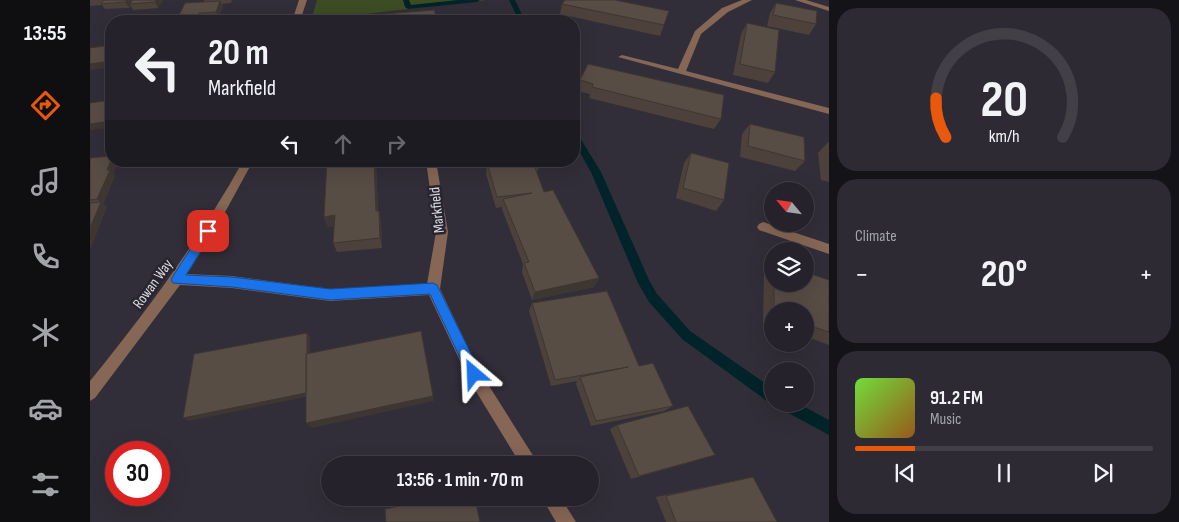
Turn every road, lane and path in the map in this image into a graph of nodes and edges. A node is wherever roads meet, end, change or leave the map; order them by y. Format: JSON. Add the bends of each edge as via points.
{"nodes":[{"id":1,"x":303,"y":0,"type":"edge"},
{"id":2,"x":748,"y":0,"type":"edge"},
{"id":3,"x":799,"y":0,"type":"edge"},
{"id":4,"x":829,"y":9,"type":"edge"},
{"id":5,"x":298,"y":15,"type":"edge"},
{"id":6,"x":622,"y":58,"type":"dead end"},
{"id":7,"x":681,"y":72,"type":"junction"},
{"id":8,"x":829,"y":111,"type":"edge"},
{"id":9,"x":245,"y":167,"type":"edge"},
{"id":10,"x":432,"y":167,"type":"edge"},
{"id":11,"x":763,"y":227,"type":"dead end"},
{"id":12,"x":829,"y":249,"type":"edge"},
{"id":13,"x":177,"y":280,"type":"junction"},
{"id":14,"x":433,"y":289,"type":"junction"},
{"id":15,"x":90,"y":393,"type":"edge"},
{"id":16,"x":525,"y":456,"type":"edge"},
{"id":17,"x":556,"y":506,"type":"edge"},
{"id":18,"x":567,"y":522,"type":"edge"}],
"edges":[{"from":1,"to":5,"type":"street"},
{"from":2,"to":7,"type":"street","via":[[726,10],[698,33]]},
{"from":3,"to":4,"type":"street"},
{"from":6,"to":7,"type":"street"},
{"from":7,"to":8,"type":"street"},
{"from":9,"to":13,"type":"street","name":"Rowan Way","via":[[229,199]]},
{"from":10,"to":14,"type":"street","name":"Markfield","via":[[442,232]]},
{"from":11,"to":12,"type":"street"},
{"from":13,"to":14,"type":"street","via":[[232,282],[330,294]]},
{"from":13,"to":15,"type":"street","name":"Rowan Way"},
{"from":14,"to":16,"type":"street","via":[[474,374]]},
{"from":17,"to":18,"type":"street"}]}
